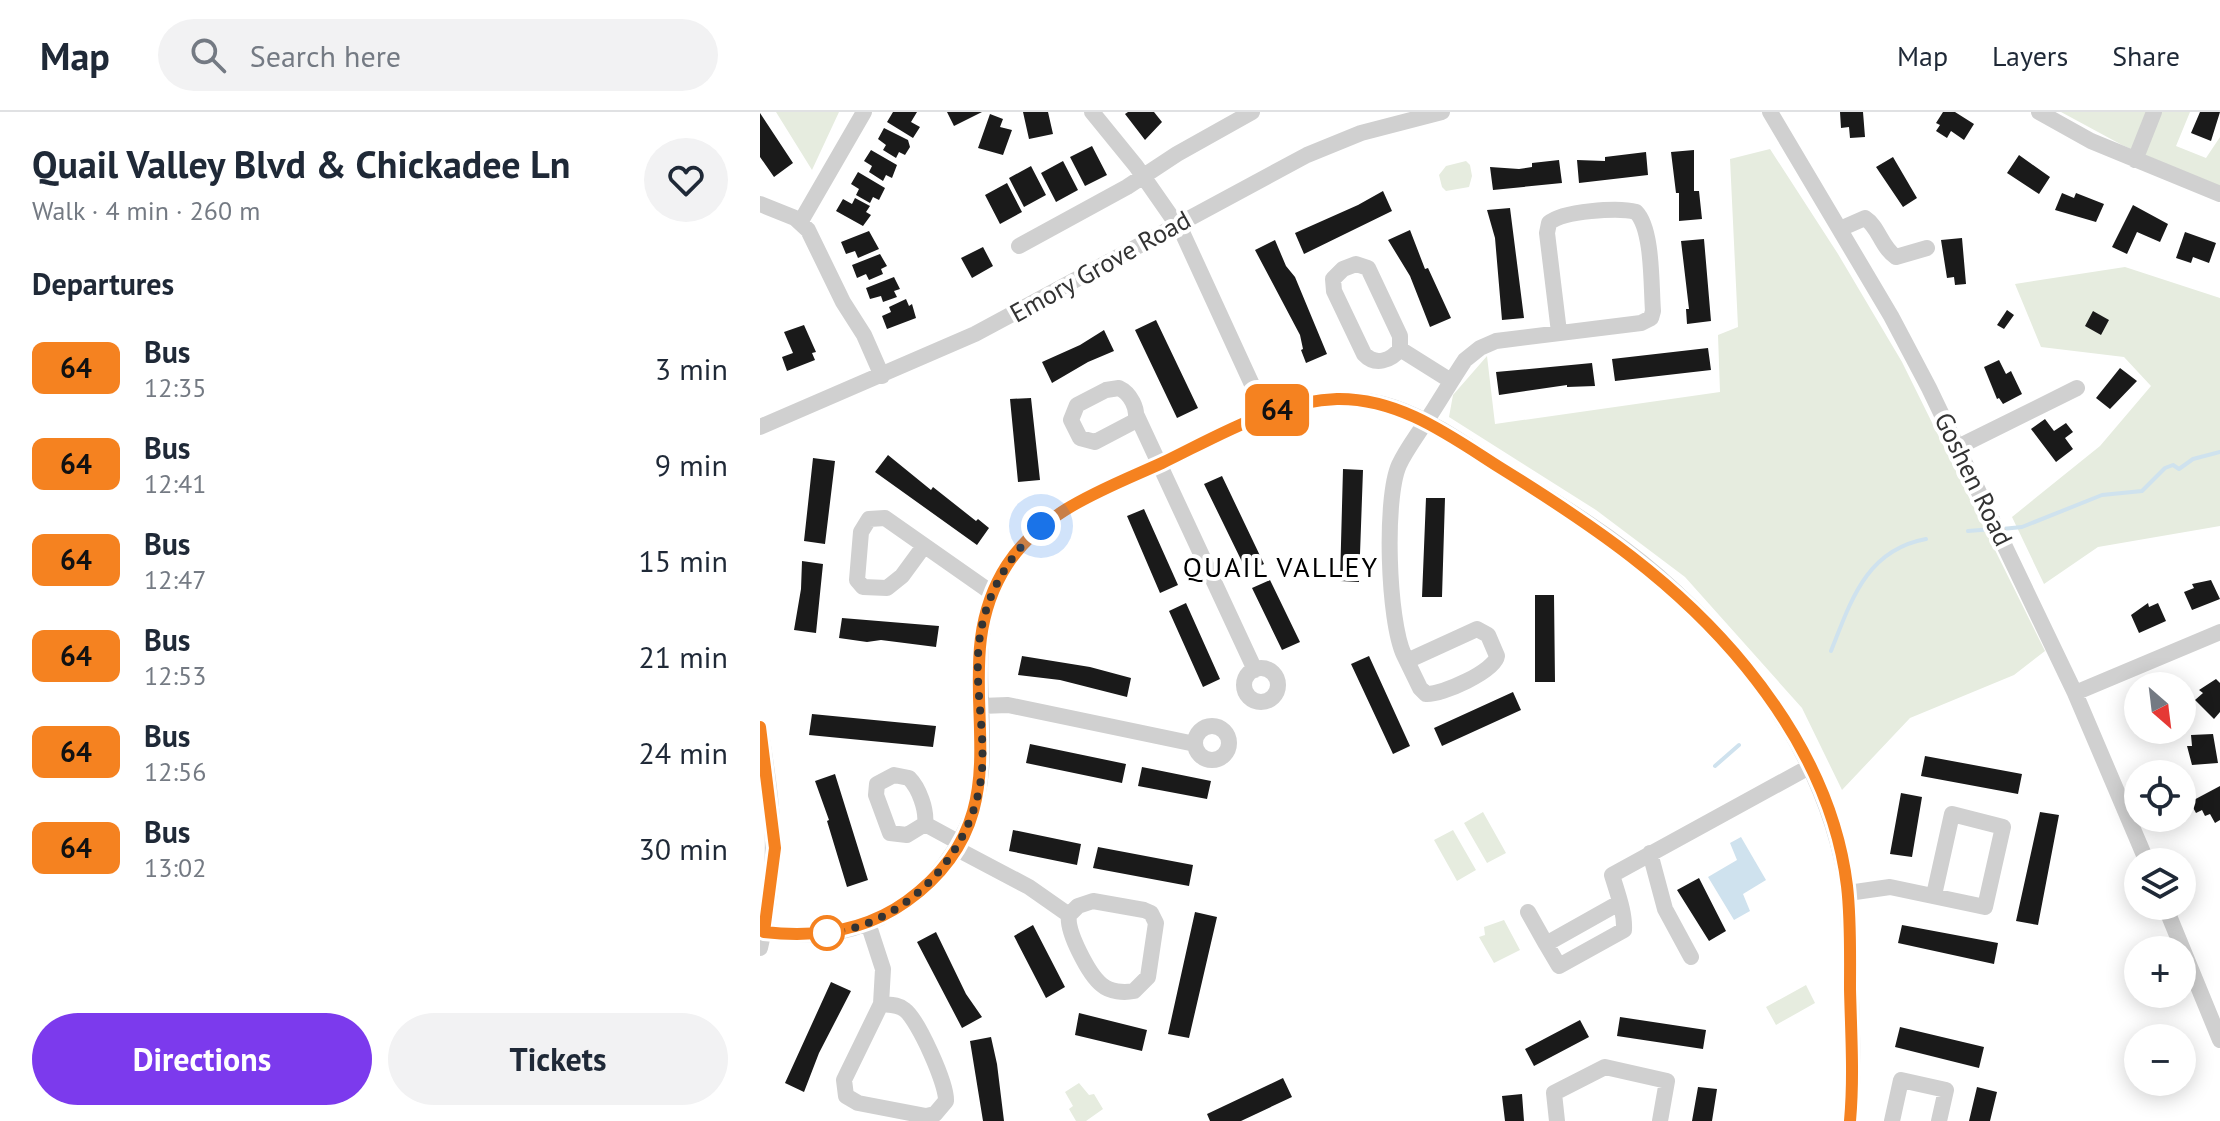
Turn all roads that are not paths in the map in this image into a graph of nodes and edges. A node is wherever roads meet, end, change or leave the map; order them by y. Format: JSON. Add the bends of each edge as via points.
{"nodes":[{"id":1,"x":864,"y":112,"type":"edge"},
{"id":2,"x":1092,"y":112,"type":"edge"},
{"id":3,"x":1252,"y":112,"type":"edge"},
{"id":4,"x":1442,"y":112,"type":"edge"},
{"id":5,"x":1770,"y":112,"type":"edge"},
{"id":6,"x":2039,"y":112,"type":"edge"},
{"id":7,"x":2154,"y":112,"type":"edge"},
{"id":8,"x":2135,"y":160,"type":"junction"},
{"id":9,"x":1144,"y":177,"type":"junction"},
{"id":10,"x":2220,"y":194,"type":"edge"},
{"id":11,"x":761,"y":204,"type":"edge"},
{"id":12,"x":801,"y":221,"type":"junction"},
{"id":13,"x":1176,"y":224,"type":"junction"},
{"id":14,"x":1840,"y":229,"type":"junction"},
{"id":15,"x":1019,"y":246,"type":"dead end"},
{"id":16,"x":1927,"y":248,"type":"dead end"},
{"id":17,"x":1559,"y":332,"type":"junction"},
{"id":18,"x":1400,"y":349,"type":"junction"},
{"id":19,"x":882,"y":376,"type":"junction"},
{"id":20,"x":1451,"y":381,"type":"junction"},
{"id":21,"x":2077,"y":388,"type":"dead end"},
{"id":22,"x":1266,"y":415,"type":"junction"},
{"id":23,"x":1137,"y":416,"type":"dead end"},
{"id":24,"x":1426,"y":422,"type":"junction"},
{"id":25,"x":760,"y":427,"type":"edge"},
{"id":26,"x":1958,"y":447,"type":"junction"},
{"id":27,"x":1160,"y":464,"type":"junction"},
{"id":28,"x":924,"y":546,"type":"junction"},
{"id":29,"x":992,"y":593,"type":"junction"},
{"id":30,"x":2220,"y":632,"type":"edge"},
{"id":31,"x":1407,"y":661,"type":"junction"},
{"id":32,"x":1255,"y":670,"type":"dead end"},
{"id":33,"x":2075,"y":693,"type":"junction"},
{"id":34,"x":981,"y":706,"type":"junction"},
{"id":35,"x":760,"y":727,"type":"edge"},
{"id":36,"x":1195,"y":744,"type":"dead end"},
{"id":37,"x":1811,"y":766,"type":"junction"},
{"id":38,"x":925,"y":824,"type":"dead end"},
{"id":39,"x":958,"y":846,"type":"junction"},
{"id":40,"x":2141,"y":848,"type":"edge"},
{"id":41,"x":1650,"y":853,"type":"junction"},
{"id":42,"x":1848,"y":893,"type":"junction"},
{"id":43,"x":1934,"y":895,"type":"junction"},
{"id":44,"x":1619,"y":903,"type":"junction"},
{"id":45,"x":1528,"y":912,"type":"dead end"},
{"id":46,"x":1069,"y":915,"type":"junction"},
{"id":47,"x":2171,"y":920,"type":"edge"},
{"id":48,"x":868,"y":923,"type":"junction"},
{"id":49,"x":762,"y":940,"type":"edge"},
{"id":50,"x":1546,"y":944,"type":"junction"},
{"id":51,"x":1691,"y":957,"type":"dead end"},
{"id":52,"x":881,"y":1004,"type":"junction"},
{"id":53,"x":2220,"y":1040,"type":"edge"},
{"id":54,"x":1557,"y":1121,"type":"edge"},
{"id":55,"x":1660,"y":1121,"type":"edge"},
{"id":56,"x":1851,"y":1121,"type":"edge"},
{"id":57,"x":1892,"y":1121,"type":"edge"},
{"id":58,"x":1939,"y":1121,"type":"edge"}],
"edges":[{"from":1,"to":12,"type":"street"},
{"from":2,"to":9,"type":"street"},
{"from":3,"to":9,"type":"street"},
{"from":4,"to":13,"type":"street","name":"Emory Grove Road","via":[[1333,144]]},
{"from":5,"to":14,"type":"street","name":"Goshen Road"},
{"from":6,"to":8,"type":"street"},
{"from":7,"to":8,"type":"street"},
{"from":8,"to":10,"type":"street"},
{"from":9,"to":13,"type":"street"},
{"from":9,"to":15,"type":"street"},
{"from":11,"to":12,"type":"street"},
{"from":12,"to":19,"type":"street"},
{"from":13,"to":19,"type":"street","name":"Emory Grove Road","via":[[1006,318]]},
{"from":13,"to":22,"type":"street"},
{"from":14,"to":16,"type":"street","via":[[1865,218],[1896,257]]},
{"from":14,"to":26,"type":"street","name":"Goshen Road"},
{"from":17,"to":17,"type":"street","via":[[1549,223],[1560,216],[1636,212],[1646,234],[1651,318]]},
{"from":17,"to":20,"type":"street","via":[[1486,344],[1468,357]]},
{"from":18,"to":18,"type":"street","via":[[1400,336],[1369,270],[1356,264],[1337,273],[1333,288],[1364,354],[1379,361]]},
{"from":18,"to":20,"type":"street"},
{"from":19,"to":25,"type":"street","name":"Emory Grove Road"},
{"from":20,"to":24,"type":"street"},
{"from":21,"to":26,"type":"street"},
{"from":22,"to":24,"type":"street","via":[[1303,403],[1349,399],[1389,406]]},
{"from":22,"to":27,"type":"street"},
{"from":23,"to":27,"type":"street"},
{"from":24,"to":31,"type":"street","via":[[1399,464],[1393,490],[1392,611]]},
{"from":24,"to":37,"type":"street","via":[[1597,529],[1676,592],[1760,684]]},
{"from":26,"to":33,"type":"street","name":"Goshen Road"},
{"from":27,"to":29,"type":"street","via":[[1051,518],[1015,554]]},
{"from":27,"to":32,"type":"street"},
{"from":28,"to":28,"type":"street","via":[[885,518],[869,519],[861,532],[857,580],[863,587],[887,588]]},
{"from":28,"to":29,"type":"street"},
{"from":29,"to":34,"type":"street","via":[[980,637]]},
{"from":30,"to":33,"type":"street"},
{"from":31,"to":31,"type":"street","via":[[1421,690],[1433,694],[1492,668],[1497,656],[1488,635],[1477,629]]},
{"from":33,"to":40,"type":"street","name":"Goshen Road"},
{"from":34,"to":36,"type":"street","via":[[1008,705]]},
{"from":34,"to":39,"type":"street","via":[[980,781]]},
{"from":35,"to":49,"type":"street","via":[[775,848]]},
{"from":37,"to":41,"type":"street"},
{"from":37,"to":42,"type":"street","via":[[1834,824]]},
{"from":38,"to":39,"type":"street"},
{"from":39,"to":46,"type":"street"},
{"from":39,"to":48,"type":"street","via":[[915,895]]},
{"from":41,"to":44,"type":"street","via":[[1612,875]]},
{"from":41,"to":51,"type":"street","via":[[1665,909]]},
{"from":42,"to":43,"type":"street","via":[[1890,887]]},
{"from":42,"to":56,"type":"street"},
{"from":43,"to":43,"type":"street","via":[[1985,907],[2003,827],[1952,814]]},
{"from":44,"to":50,"type":"street"},
{"from":44,"to":50,"type":"street","via":[[1623,931],[1559,966]]},
{"from":45,"to":50,"type":"street"},
{"from":46,"to":46,"type":"street","via":[[1093,901],[1151,913],[1157,930],[1145,983],[1127,992],[1101,985],[1071,934]]},
{"from":47,"to":53,"type":"street"},
{"from":48,"to":49,"type":"street"},
{"from":48,"to":52,"type":"street","via":[[883,969]]},
{"from":52,"to":52,"type":"street","via":[[900,1007],[913,1020],[946,1091],[944,1107],[935,1114],[858,1103],[844,1093],[846,1074]]},
{"from":54,"to":55,"type":"street","via":[[1554,1093],[1605,1067],[1667,1081]]},
{"from":57,"to":58,"type":"street","via":[[1901,1080],[1946,1090]]}]}
